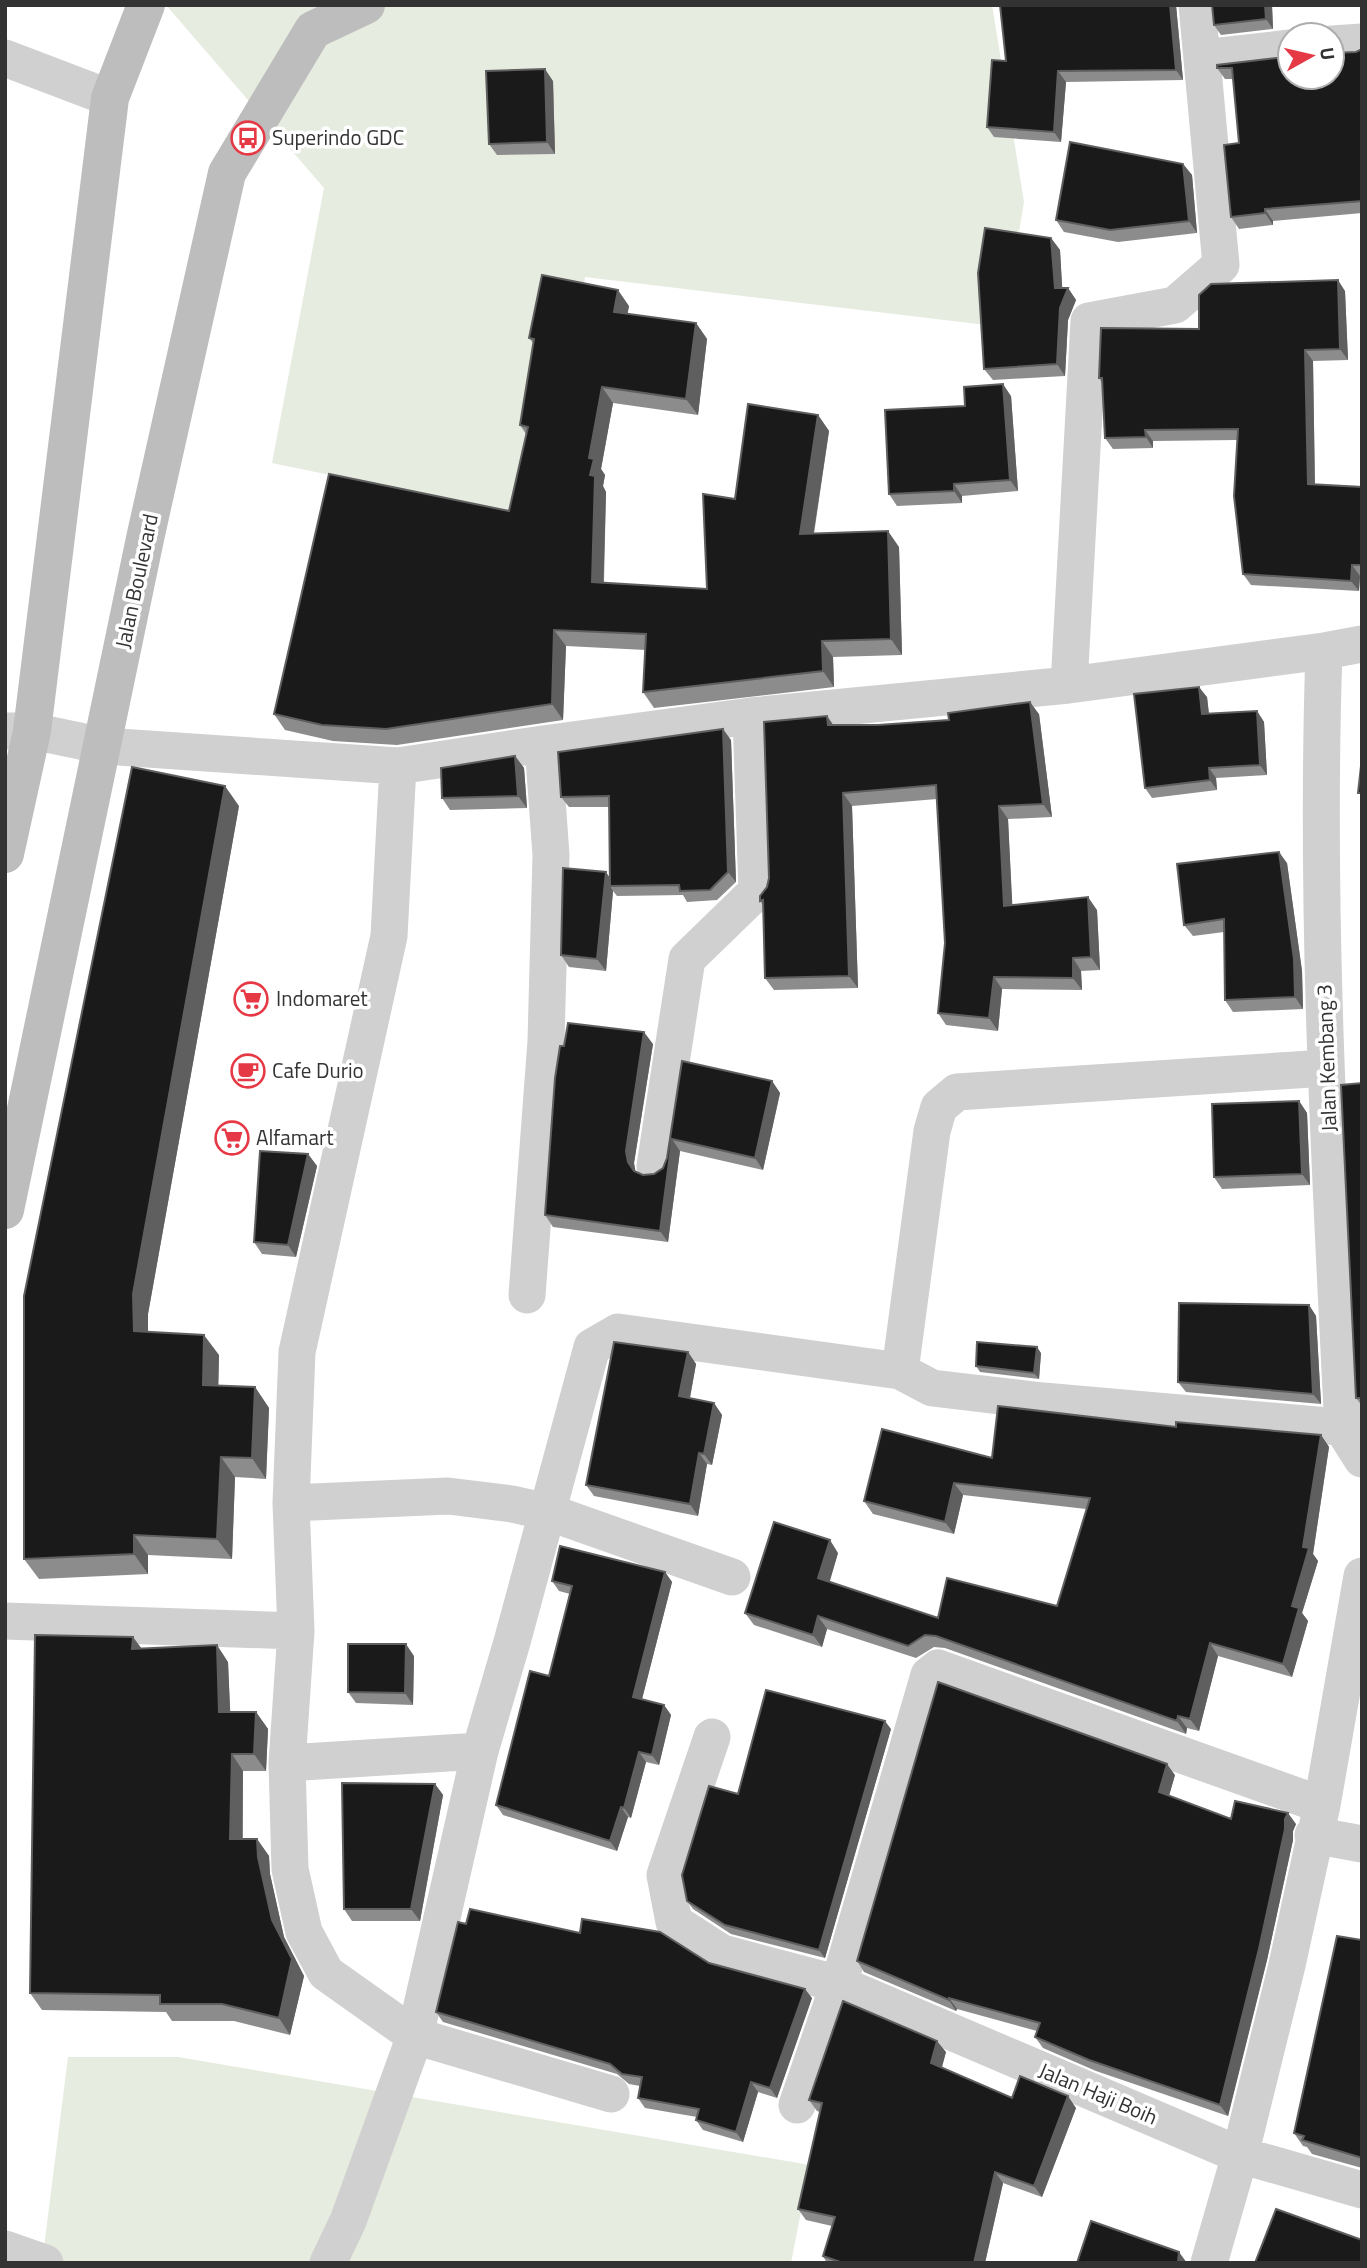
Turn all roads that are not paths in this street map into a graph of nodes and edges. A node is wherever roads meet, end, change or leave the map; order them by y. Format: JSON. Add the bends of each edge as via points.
{"nodes":[{"id":1,"x":146,"y":5,"type":"edge"},
{"id":2,"x":366,"y":5,"type":"edge"},
{"id":3,"x":1197,"y":5,"type":"edge"},
{"id":4,"x":1276,"y":50,"type":"edge"},
{"id":5,"x":5,"y":58,"type":"edge"},
{"id":6,"x":1203,"y":58,"type":"junction"},
{"id":7,"x":110,"y":98,"type":"junction"},
{"id":8,"x":1362,"y":644,"type":"edge"},
{"id":9,"x":1324,"y":651,"type":"junction"},
{"id":10,"x":1069,"y":685,"type":"junction"},
{"id":11,"x":751,"y":716,"type":"junction"},
{"id":12,"x":18,"y":731,"type":"edge"},
{"id":13,"x":542,"y":744,"type":"junction"},
{"id":14,"x":104,"y":746,"type":"junction"},
{"id":15,"x":398,"y":766,"type":"junction"},
{"id":16,"x":5,"y":854,"type":"edge"},
{"id":17,"x":1326,"y":1068,"type":"junction"},
{"id":18,"x":655,"y":1166,"type":"dead end"},
{"id":19,"x":5,"y":1210,"type":"edge"},
{"id":20,"x":527,"y":1295,"type":"dead end"},
{"id":21,"x":900,"y":1371,"type":"junction"},
{"id":22,"x":1352,"y":1429,"type":"edge"},
{"id":23,"x":1362,"y":1459,"type":"edge"},
{"id":24,"x":291,"y":1503,"type":"junction"},
{"id":25,"x":548,"y":1512,"type":"junction"},
{"id":26,"x":1362,"y":1576,"type":"edge"},
{"id":27,"x":732,"y":1577,"type":"dead end"},
{"id":28,"x":5,"y":1621,"type":"edge"},
{"id":29,"x":296,"y":1631,"type":"junction"},
{"id":30,"x":712,"y":1737,"type":"dead end"},
{"id":31,"x":480,"y":1751,"type":"junction"},
{"id":32,"x":287,"y":1763,"type":"junction"},
{"id":33,"x":1318,"y":1820,"type":"junction"},
{"id":34,"x":1362,"y":1844,"type":"edge"},
{"id":35,"x":839,"y":1984,"type":"junction"},
{"id":36,"x":415,"y":2036,"type":"junction"},
{"id":37,"x":611,"y":2094,"type":"dead end"},
{"id":38,"x":797,"y":2105,"type":"dead end"},
{"id":39,"x":1240,"y":2155,"type":"junction"},
{"id":40,"x":1362,"y":2190,"type":"edge"},
{"id":41,"x":5,"y":2249,"type":"edge"},
{"id":42,"x":45,"y":2263,"type":"edge"},
{"id":43,"x":328,"y":2263,"type":"edge"},
{"id":44,"x":1209,"y":2263,"type":"edge"}],
"edges":[{"from":1,"to":7,"type":"main road"},
{"from":2,"to":14,"type":"main road","name":"Jalan Boulevard","via":[[313,30],[227,173]]},
{"from":3,"to":6,"type":"street"},
{"from":4,"to":6,"type":"street"},
{"from":5,"to":7,"type":"street"},
{"from":6,"to":10,"type":"street","via":[[1221,265],[1175,304],[1089,321]]},
{"from":7,"to":12,"type":"main road"},
{"from":8,"to":9,"type":"street"},
{"from":9,"to":10,"type":"street"},
{"from":9,"to":17,"type":"street","name":"Jalan Kembang 3","via":[[1320,748]]},
{"from":10,"to":11,"type":"street"},
{"from":11,"to":13,"type":"street"},
{"from":11,"to":18,"type":"street","via":[[757,891],[687,959]]},
{"from":12,"to":14,"type":"street"},
{"from":12,"to":16,"type":"main road"},
{"from":13,"to":15,"type":"street"},
{"from":13,"to":20,"type":"street","via":[[551,855],[547,1014]]},
{"from":14,"to":15,"type":"street"},
{"from":14,"to":19,"type":"main road","name":"Jalan Boulevard"},
{"from":15,"to":24,"type":"street","via":[[389,936],[297,1352]]},
{"from":17,"to":21,"type":"street","via":[[957,1092],[939,1107],[932,1131]]},
{"from":17,"to":22,"type":"street","name":"Jalan Kembang 3"},
{"from":21,"to":22,"type":"street","via":[[932,1388]]},
{"from":21,"to":25,"type":"street","via":[[618,1332],[592,1347]]},
{"from":22,"to":23,"type":"street","name":"Jalan Kembang 3"},
{"from":24,"to":25,"type":"street","via":[[448,1496]]},
{"from":24,"to":29,"type":"street"},
{"from":25,"to":27,"type":"street"},
{"from":25,"to":31,"type":"street"},
{"from":26,"to":33,"type":"street"},
{"from":28,"to":29,"type":"street"},
{"from":29,"to":32,"type":"street"},
{"from":30,"to":35,"type":"street","name":"Jalan Haji Boih","via":[[665,1875],[674,1922],[722,1953]]},
{"from":31,"to":32,"type":"street"},
{"from":31,"to":36,"type":"street"},
{"from":32,"to":36,"type":"street","via":[[290,1869],[304,1932],[326,1973]]},
{"from":33,"to":34,"type":"street"},
{"from":33,"to":35,"type":"street","via":[[938,1668],[929,1675]]},
{"from":33,"to":39,"type":"street"},
{"from":35,"to":38,"type":"street"},
{"from":35,"to":39,"type":"street","name":"Jalan Haji Boih"},
{"from":36,"to":37,"type":"street"},
{"from":36,"to":43,"type":"street","via":[[348,2221]]},
{"from":39,"to":40,"type":"street","name":"Jalan Haji Boih"},
{"from":39,"to":44,"type":"street"},
{"from":41,"to":42,"type":"street"}]}
